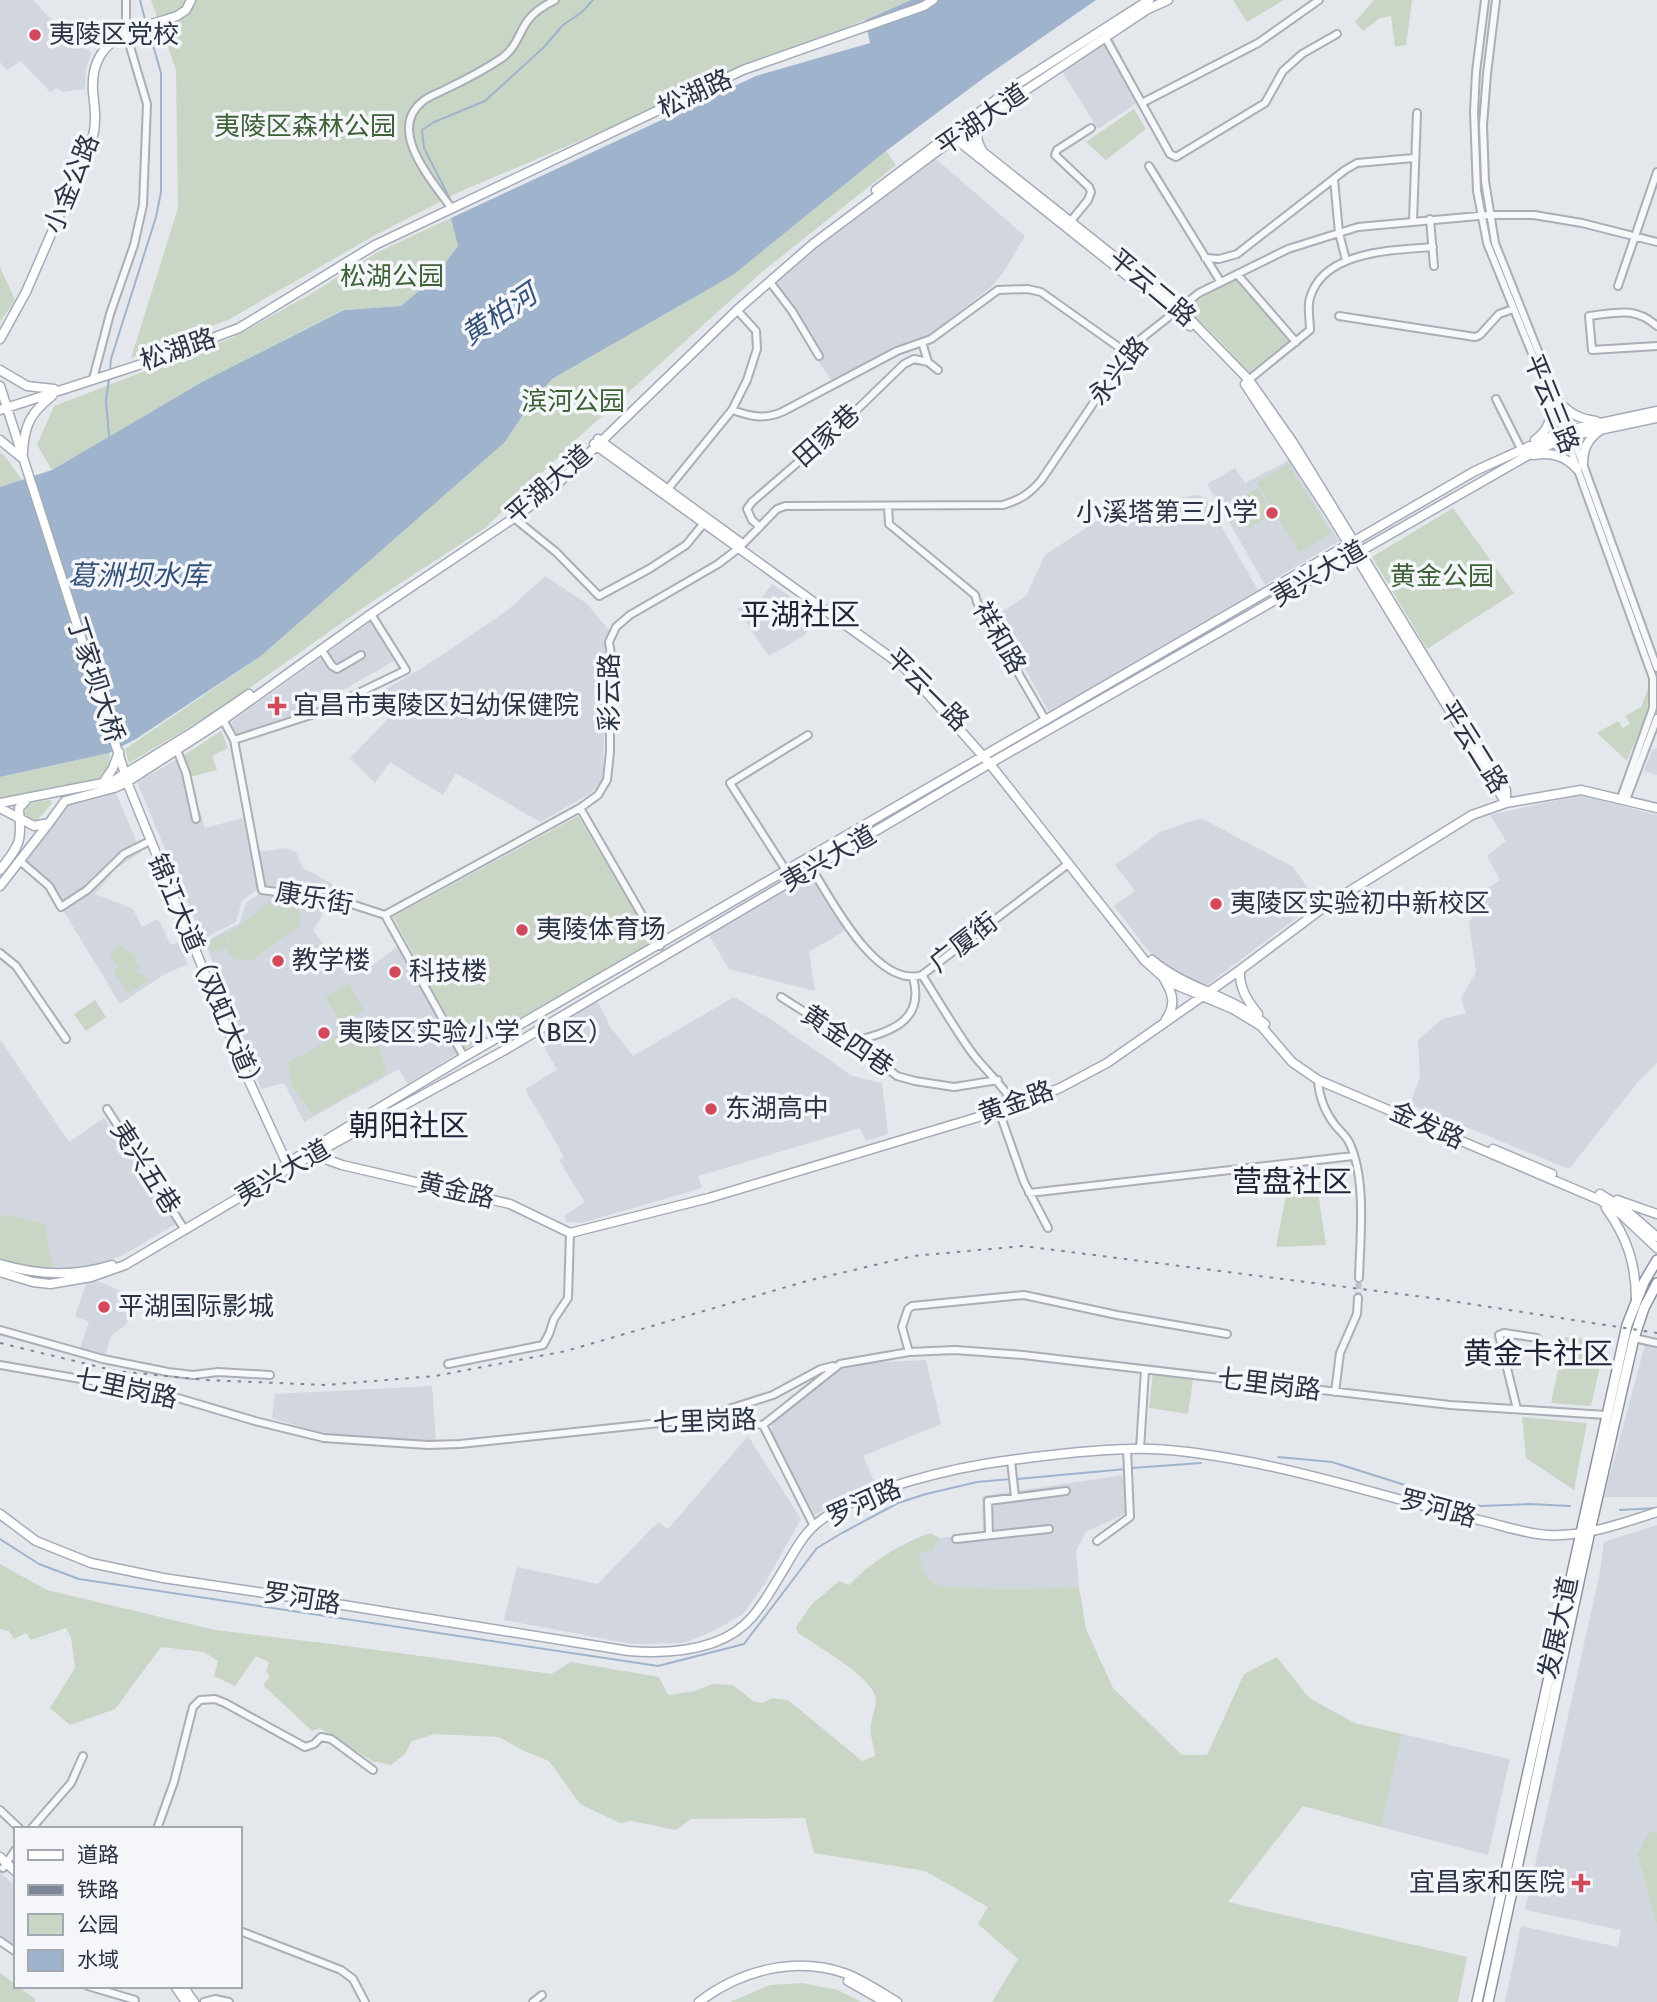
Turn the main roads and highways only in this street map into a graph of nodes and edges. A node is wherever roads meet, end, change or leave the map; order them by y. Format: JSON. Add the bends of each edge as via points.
{"nodes":[{"id":1,"x":191,"y":0,"type":"edge"},
{"id":2,"x":933,"y":0,"type":"edge"},
{"id":3,"x":1149,"y":0,"type":"edge"},
{"id":4,"x":1168,"y":0,"type":"edge"},
{"id":5,"x":990,"y":114,"type":"junction"},
{"id":6,"x":955,"y":134,"type":"junction"},
{"id":7,"x":986,"y":155,"type":"junction"},
{"id":8,"x":1177,"y":310,"type":"junction"},
{"id":9,"x":0,"y":339,"type":"edge"},
{"id":10,"x":0,"y":370,"type":"edge"},
{"id":11,"x":0,"y":386,"type":"edge"},
{"id":12,"x":64,"y":389,"type":"junction"},
{"id":13,"x":3,"y":409,"type":"edge"},
{"id":14,"x":1657,"y":411,"type":"edge"},
{"id":15,"x":1657,"y":418,"type":"edge"},
{"id":16,"x":1603,"y":424,"type":"junction"},
{"id":17,"x":0,"y":440,"type":"edge"},
{"id":18,"x":596,"y":442,"type":"junction"},
{"id":19,"x":1523,"y":453,"type":"junction"},
{"id":20,"x":24,"y":463,"type":"junction"},
{"id":21,"x":1352,"y":543,"type":"junction"},
{"id":22,"x":741,"y":546,"type":"junction"},
{"id":23,"x":1357,"y":552,"type":"junction"},
{"id":24,"x":222,"y":717,"type":"junction"},
{"id":25,"x":118,"y":752,"type":"junction"},
{"id":26,"x":989,"y":759,"type":"junction"},
{"id":27,"x":126,"y":778,"type":"junction"},
{"id":28,"x":102,"y":783,"type":"junction"},
{"id":29,"x":31,"y":796,"type":"junction"},
{"id":30,"x":0,"y":803,"type":"edge"},
{"id":31,"x":1506,"y":803,"type":"junction"},
{"id":32,"x":1657,"y":806,"type":"edge"},
{"id":33,"x":0,"y":808,"type":"edge"},
{"id":34,"x":19,"y":818,"type":"junction"},
{"id":35,"x":49,"y":823,"type":"junction"},
{"id":36,"x":0,"y":870,"type":"edge"},
{"id":37,"x":0,"y":886,"type":"edge"},
{"id":38,"x":1240,"y":970,"type":"junction"},
{"id":39,"x":1163,"y":977,"type":"junction"},
{"id":40,"x":1205,"y":994,"type":"junction"},
{"id":41,"x":1162,"y":1025,"type":"junction"},
{"id":42,"x":1269,"y":1027,"type":"junction"},
{"id":43,"x":319,"y":1152,"type":"junction"},
{"id":44,"x":288,"y":1166,"type":"junction"},
{"id":45,"x":1602,"y":1198,"type":"junction"},
{"id":46,"x":1657,"y":1214,"type":"edge"},
{"id":47,"x":1657,"y":1237,"type":"edge"},
{"id":48,"x":1657,"y":1248,"type":"edge"},
{"id":49,"x":1657,"y":1260,"type":"edge"},
{"id":50,"x":0,"y":1264,"type":"edge"},
{"id":51,"x":0,"y":1272,"type":"edge"},
{"id":52,"x":1657,"y":1283,"type":"edge"},
{"id":53,"x":1636,"y":1303,"type":"junction"},
{"id":54,"x":1657,"y":1512,"type":"edge"},
{"id":55,"x":0,"y":1514,"type":"edge"},
{"id":56,"x":0,"y":1520,"type":"edge"},
{"id":57,"x":1585,"y":1532,"type":"junction"},
{"id":58,"x":121,"y":1570,"type":"junction"},
{"id":59,"x":2,"y":1863,"type":"edge"},
{"id":60,"x":14,"y":1877,"type":"edge"},
{"id":61,"x":1477,"y":2001,"type":"edge"},
{"id":62,"x":699,"y":2002,"type":"edge"},
{"id":63,"x":706,"y":2002,"type":"edge"},
{"id":64,"x":885,"y":2002,"type":"edge"},
{"id":65,"x":897,"y":2002,"type":"edge"},
{"id":66,"x":1488,"y":2002,"type":"edge"}],
"edges":[{"from":1,"to":9,"type":"main road","name":"小金公路","via":[[177,16],[110,43],[95,65],[97,120],[92,140],[26,292]]},
{"from":2,"to":12,"type":"main road","name":"松湖路","via":[[743,71],[375,245],[239,328]]},
{"from":3,"to":6,"type":"main road","name":"平湖大道","via":[[1013,87]]},
{"from":4,"to":5,"type":"main road","name":"平湖大道"},
{"from":5,"to":6,"type":"main road","name":"平湖大道"},
{"from":5,"to":7,"type":"main road","via":[[977,135]]},
{"from":6,"to":7,"type":"main road","name":"平云二路"},
{"from":6,"to":8,"type":"main road","name":"平云二路"},
{"from":6,"to":18,"type":"main road","name":"平湖大道","via":[[737,310]]},
{"from":6,"to":18,"type":"main road","name":"平湖大道","via":[[810,240]]},
{"from":7,"to":8,"type":"main road","name":"平云二路"},
{"from":8,"to":21,"type":"main road","name":"平云二路","via":[[1247,381]]},
{"from":10,"to":12,"type":"main road","via":[[27,386]]},
{"from":11,"to":13,"type":"main road","name":"丁家坝大桥"},
{"from":12,"to":13,"type":"main road","name":"松湖路"},
{"from":12,"to":20,"type":"main road","via":[[41,404],[28,422]]},
{"from":13,"to":20,"type":"main road","name":"丁家坝大桥"},
{"from":14,"to":16,"type":"main road","name":"夷兴大道"},
{"from":15,"to":16,"type":"main road","name":"夷兴大道"},
{"from":16,"to":19,"type":"main road","name":"夷兴大道"},
{"from":16,"to":19,"type":"main road","via":[[1589,439],[1580,467],[1554,454]]},
{"from":16,"to":19,"type":"main road","via":[[1573,415],[1554,400],[1548,427]]},
{"from":17,"to":20,"type":"main road"},
{"from":18,"to":22,"type":"main road","name":"平云一路"},
{"from":18,"to":22,"type":"main road","name":"平云一路"},
{"from":18,"to":24,"type":"main road","name":"平湖大道","via":[[512,514],[368,610]]},
{"from":18,"to":24,"type":"main road","name":"平湖大道","via":[[550,491],[514,518]]},
{"from":19,"to":21,"type":"main road","name":"夷兴大道","via":[[1475,471]]},
{"from":19,"to":23,"type":"main road","name":"夷兴大道"},
{"from":20,"to":25,"type":"main road","name":"丁家坝大桥"},
{"from":21,"to":23,"type":"main road","name":"平云二路"},
{"from":21,"to":26,"type":"main road","name":"夷兴大道","via":[[1046,721]]},
{"from":22,"to":26,"type":"main road","name":"平云一路","via":[[904,667]]},
{"from":23,"to":26,"type":"main road","name":"夷兴大道"},
{"from":23,"to":31,"type":"main road","name":"平云二路"},
{"from":24,"to":27,"type":"main road","name":"平湖大道"},
{"from":24,"to":27,"type":"main road","name":"平湖大道","via":[[177,750]]},
{"from":25,"to":27,"type":"main road","name":"丁家坝大桥"},
{"from":25,"to":28,"type":"main road"},
{"from":26,"to":39,"type":"main road","name":"平云一路","via":[[1145,961]]},
{"from":26,"to":40,"type":"main road","name":"平云一路","via":[[1148,957]]},
{"from":26,"to":43,"type":"main road","name":"夷兴大道","via":[[813,869],[503,1051]]},
{"from":26,"to":44,"type":"main road","name":"夷兴大道","via":[[464,1057]]},
{"from":27,"to":28,"type":"main road","name":"平湖大道"},
{"from":27,"to":35,"type":"main road","name":"平湖大道","via":[[114,788],[65,801]]},
{"from":27,"to":44,"type":"main road","name":"锦江大道（双虹大道）"},
{"from":28,"to":29,"type":"main road","name":"平湖大道"},
{"from":29,"to":30,"type":"main road","name":"平湖大道"},
{"from":29,"to":34,"type":"main road","via":[[19,808]]},
{"from":31,"to":32,"type":"main road","name":"黄金路","via":[[1581,790]]},
{"from":31,"to":38,"type":"main road","name":"黄金路","via":[[1472,815],[1324,906]]},
{"from":33,"to":34,"type":"main road"},
{"from":34,"to":35,"type":"main road","via":[[34,826]]},
{"from":34,"to":36,"type":"main road","via":[[19,846]]},
{"from":35,"to":37,"type":"main road","name":"平湖大道"},
{"from":38,"to":40,"type":"main road","name":"黄金路"},
{"from":38,"to":42,"type":"main road","via":[[1245,999]]},
{"from":39,"to":40,"type":"main road","name":"平云一路"},
{"from":39,"to":41,"type":"main road","via":[[1173,1006]]},
{"from":40,"to":41,"type":"main road","name":"黄金路"},
{"from":40,"to":42,"type":"main road","name":"金发路","via":[[1255,1015]]},
{"from":40,"to":45,"type":"main road","name":"金发路","via":[[1261,1026],[1292,1062],[1318,1080]]},
{"from":41,"to":43,"type":"main road","name":"黄金路","via":[[1107,1063],[1016,1106],[709,1198],[570,1233],[510,1203],[342,1166]]},
{"from":42,"to":45,"type":"main road","name":"金发路","via":[[1294,1059],[1320,1076]]},
{"from":43,"to":44,"type":"main road","name":"夷兴大道"},
{"from":44,"to":50,"type":"main road","name":"夷兴大道","via":[[123,1261],[55,1275]]},
{"from":44,"to":51,"type":"main road","name":"夷兴大道","via":[[108,1272],[50,1284]]},
{"from":45,"to":46,"type":"main road"},
{"from":45,"to":47,"type":"main road","name":"金发路","via":[[1627,1211]]},
{"from":45,"to":48,"type":"main road","name":"金发路"},
{"from":45,"to":53,"type":"main road","via":[[1630,1252]]},
{"from":49,"to":53,"type":"highway","name":"发展大道"},
{"from":52,"to":57,"type":"highway","name":"发展大道","via":[[1634,1338]]},
{"from":53,"to":57,"type":"highway","name":"发展大道","via":[[1606,1415]]},
{"from":54,"to":57,"type":"main road","name":"罗河路"},
{"from":55,"to":58,"type":"main road","name":"罗河路","via":[[44,1545]]},
{"from":56,"to":58,"type":"main road","name":"罗河路","via":[[48,1552],[91,1568]]},
{"from":57,"to":58,"type":"main road","name":"罗河路","via":[[1548,1535],[1318,1476],[1217,1457],[1127,1449],[1011,1460],[893,1488],[830,1514],[800,1542],[753,1617],[736,1632],[705,1646],[662,1654]]},
{"from":57,"to":61,"type":"highway","name":"发展大道"},
{"from":57,"to":66,"type":"highway","name":"发展大道"},
{"from":59,"to":60,"type":"main road"},
{"from":62,"to":65,"type":"main road","via":[[737,1979],[790,1965],[844,1973]]},
{"from":63,"to":64,"type":"main road","via":[[738,1984],[790,1970],[841,1977]]}]}
